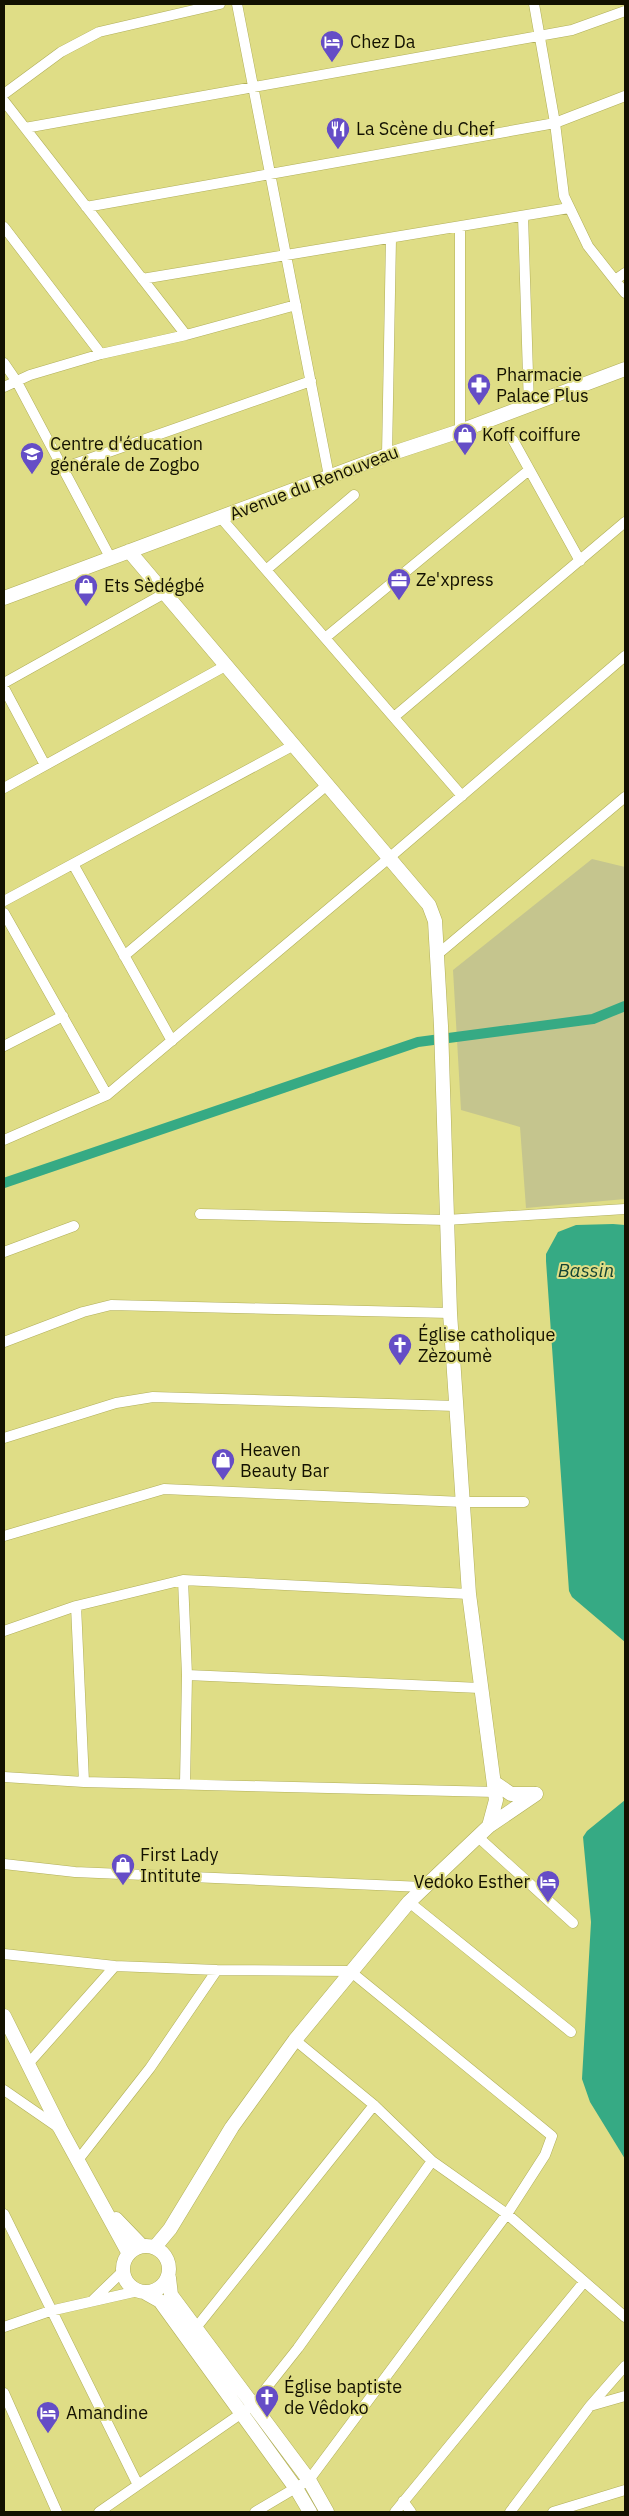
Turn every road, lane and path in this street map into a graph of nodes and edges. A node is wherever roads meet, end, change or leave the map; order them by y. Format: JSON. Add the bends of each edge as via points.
{"nodes":[{"id":1,"x":220,"y":4,"type":"edge"},
{"id":2,"x":238,"y":4,"type":"edge"},
{"id":3,"x":534,"y":4,"type":"edge"},
{"id":4,"x":625,"y":11,"type":"edge"},
{"id":5,"x":538,"y":35,"type":"junction"},
{"id":6,"x":254,"y":86,"type":"junction"},
{"id":7,"x":4,"y":94,"type":"edge"},
{"id":8,"x":624,"y":98,"type":"edge"},
{"id":9,"x":4,"y":101,"type":"edge"},
{"id":10,"x":555,"y":123,"type":"junction"},
{"id":11,"x":25,"y":128,"type":"junction"},
{"id":12,"x":270,"y":174,"type":"junction"},
{"id":13,"x":86,"y":207,"type":"junction"},
{"id":14,"x":569,"y":208,"type":"junction"},
{"id":15,"x":523,"y":216,"type":"junction"},
{"id":16,"x":4,"y":227,"type":"edge"},
{"id":17,"x":460,"y":227,"type":"junction"},
{"id":18,"x":392,"y":238,"type":"junction"},
{"id":19,"x":286,"y":253,"type":"junction"},
{"id":20,"x":625,"y":273,"type":"edge"},
{"id":21,"x":142,"y":279,"type":"junction"},
{"id":22,"x":615,"y":280,"type":"junction"},
{"id":23,"x":625,"y":293,"type":"edge"},
{"id":24,"x":296,"y":305,"type":"junction"},
{"id":25,"x":186,"y":336,"type":"junction"},
{"id":26,"x":101,"y":354,"type":"junction"},
{"id":27,"x":4,"y":363,"type":"edge"},
{"id":28,"x":625,"y":369,"type":"edge"},
{"id":29,"x":311,"y":381,"type":"junction"},
{"id":30,"x":17,"y":382,"type":"junction"},
{"id":31,"x":4,"y":387,"type":"edge"},
{"id":32,"x":529,"y":406,"type":"junction"},
{"id":33,"x":460,"y":431,"type":"junction"},
{"id":34,"x":512,"y":440,"type":"dead end"},
{"id":35,"x":387,"y":455,"type":"junction"},
{"id":36,"x":63,"y":468,"type":"junction"},
{"id":37,"x":529,"y":470,"type":"junction"},
{"id":38,"x":329,"y":476,"type":"junction"},
{"id":39,"x":354,"y":495,"type":"dead end"},
{"id":40,"x":221,"y":518,"type":"junction"},
{"id":41,"x":625,"y":522,"type":"edge"},
{"id":42,"x":129,"y":551,"type":"junction"},
{"id":43,"x":111,"y":559,"type":"junction"},
{"id":44,"x":580,"y":561,"type":"junction"},
{"id":45,"x":266,"y":570,"type":"junction"},
{"id":46,"x":165,"y":593,"type":"junction"},
{"id":47,"x":4,"y":598,"type":"edge"},
{"id":48,"x":325,"y":638,"type":"junction"},
{"id":49,"x":625,"y":656,"type":"edge"},
{"id":50,"x":227,"y":665,"type":"junction"},
{"id":51,"x":4,"y":683,"type":"edge"},
{"id":52,"x":4,"y":688,"type":"edge"},
{"id":53,"x":394,"y":718,"type":"junction"},
{"id":54,"x":294,"y":745,"type":"junction"},
{"id":55,"x":45,"y":765,"type":"junction"},
{"id":56,"x":327,"y":785,"type":"junction"},
{"id":57,"x":4,"y":788,"type":"edge"},
{"id":58,"x":462,"y":796,"type":"junction"},
{"id":59,"x":625,"y":797,"type":"edge"},
{"id":60,"x":389,"y":858,"type":"junction"},
{"id":61,"x":73,"y":864,"type":"junction"},
{"id":62,"x":4,"y":901,"type":"edge"},
{"id":63,"x":4,"y":913,"type":"edge"},
{"id":64,"x":438,"y":954,"type":"junction"},
{"id":65,"x":124,"y":956,"type":"junction"},
{"id":66,"x":63,"y":1016,"type":"junction"},
{"id":67,"x":172,"y":1041,"type":"junction"},
{"id":68,"x":4,"y":1046,"type":"edge"},
{"id":69,"x":107,"y":1096,"type":"junction"},
{"id":70,"x":4,"y":1140,"type":"edge"},
{"id":71,"x":625,"y":1209,"type":"edge"},
{"id":72,"x":200,"y":1214,"type":"dead end"},
{"id":73,"x":446,"y":1220,"type":"junction"},
{"id":74,"x":74,"y":1226,"type":"dead end"},
{"id":75,"x":4,"y":1252,"type":"edge"},
{"id":76,"x":450,"y":1313,"type":"junction"},
{"id":77,"x":4,"y":1342,"type":"edge"},
{"id":78,"x":456,"y":1406,"type":"junction"},
{"id":79,"x":4,"y":1438,"type":"edge"},
{"id":80,"x":463,"y":1502,"type":"junction"},
{"id":81,"x":524,"y":1502,"type":"dead end"},
{"id":82,"x":4,"y":1536,"type":"edge"},
{"id":83,"x":183,"y":1580,"type":"junction"},
{"id":84,"x":469,"y":1594,"type":"junction"},
{"id":85,"x":76,"y":1606,"type":"junction"},
{"id":86,"x":4,"y":1631,"type":"edge"},
{"id":87,"x":187,"y":1675,"type":"junction"},
{"id":88,"x":480,"y":1688,"type":"junction"},
{"id":89,"x":4,"y":1777,"type":"edge"},
{"id":90,"x":84,"y":1782,"type":"junction"},
{"id":91,"x":185,"y":1784,"type":"junction"},
{"id":92,"x":496,"y":1787,"type":"junction"},
{"id":93,"x":489,"y":1826,"type":"junction"},
{"id":94,"x":478,"y":1836,"type":"junction"},
{"id":95,"x":4,"y":1864,"type":"edge"},
{"id":96,"x":423,"y":1886,"type":"junction"},
{"id":97,"x":408,"y":1902,"type":"junction"},
{"id":98,"x":574,"y":1923,"type":"dead end"},
{"id":99,"x":4,"y":1954,"type":"edge"},
{"id":100,"x":115,"y":1966,"type":"junction"},
{"id":101,"x":217,"y":1970,"type":"junction"},
{"id":102,"x":350,"y":1971,"type":"junction"},
{"id":103,"x":4,"y":2016,"type":"edge"},
{"id":104,"x":571,"y":2032,"type":"dead end"},
{"id":105,"x":295,"y":2040,"type":"junction"},
{"id":106,"x":28,"y":2064,"type":"junction"},
{"id":107,"x":4,"y":2090,"type":"edge"},
{"id":108,"x":374,"y":2105,"type":"junction"},
{"id":109,"x":60,"y":2128,"type":"junction"},
{"id":110,"x":78,"y":2160,"type":"junction"},
{"id":111,"x":432,"y":2161,"type":"junction"},
{"id":112,"x":106,"y":2210,"type":"junction"},
{"id":113,"x":4,"y":2214,"type":"edge"},
{"id":114,"x":507,"y":2214,"type":"junction"},
{"id":115,"x":153,"y":2249,"type":"junction"},
{"id":116,"x":129,"y":2254,"type":"junction"},
{"id":117,"x":122,"y":2272,"type":"junction"},
{"id":118,"x":169,"y":2278,"type":"junction"},
{"id":119,"x":584,"y":2282,"type":"junction"},
{"id":120,"x":141,"y":2292,"type":"junction"},
{"id":121,"x":92,"y":2301,"type":"junction"},
{"id":122,"x":50,"y":2311,"type":"junction"},
{"id":123,"x":625,"y":2317,"type":"edge"},
{"id":124,"x":5,"y":2326,"type":"edge"},
{"id":125,"x":195,"y":2329,"type":"junction"},
{"id":126,"x":625,"y":2366,"type":"edge"},
{"id":127,"x":4,"y":2393,"type":"edge"},
{"id":128,"x":625,"y":2396,"type":"edge"},
{"id":129,"x":252,"y":2406,"type":"junction"},
{"id":130,"x":590,"y":2406,"type":"junction"},
{"id":131,"x":240,"y":2414,"type":"junction"},
{"id":132,"x":309,"y":2480,"type":"junction"},
{"id":133,"x":138,"y":2485,"type":"junction"},
{"id":134,"x":297,"y":2490,"type":"junction"},
{"id":135,"x":625,"y":2490,"type":"edge"},
{"id":136,"x":403,"y":2501,"type":"junction"},
{"id":137,"x":57,"y":2512,"type":"edge"},
{"id":138,"x":99,"y":2512,"type":"edge"},
{"id":139,"x":255,"y":2512,"type":"edge"},
{"id":140,"x":310,"y":2512,"type":"edge"},
{"id":141,"x":327,"y":2512,"type":"edge"},
{"id":142,"x":396,"y":2512,"type":"edge"},
{"id":143,"x":411,"y":2512,"type":"edge"},
{"id":144,"x":510,"y":2512,"type":"edge"},
{"id":145,"x":553,"y":2512,"type":"edge"}],
"edges":[{"from":1,"to":7,"type":"street","via":[[99,32],[61,52]]},
{"from":2,"to":6,"type":"street"},
{"from":3,"to":5,"type":"street"},
{"from":4,"to":5,"type":"street","via":[[587,26]]},
{"from":5,"to":6,"type":"street"},
{"from":5,"to":10,"type":"street"},
{"from":6,"to":11,"type":"street"},
{"from":6,"to":12,"type":"street"},
{"from":8,"to":10,"type":"street"},
{"from":9,"to":11,"type":"street"},
{"from":10,"to":12,"type":"street"},
{"from":10,"to":14,"type":"street","via":[[564,196]]},
{"from":11,"to":13,"type":"street"},
{"from":12,"to":13,"type":"street"},
{"from":12,"to":19,"type":"street"},
{"from":13,"to":21,"type":"street"},
{"from":14,"to":15,"type":"street"},
{"from":14,"to":22,"type":"street","via":[[588,246]]},
{"from":15,"to":17,"type":"street"},
{"from":15,"to":32,"type":"street"},
{"from":16,"to":26,"type":"street"},
{"from":17,"to":18,"type":"street"},
{"from":17,"to":33,"type":"street"},
{"from":18,"to":19,"type":"street"},
{"from":18,"to":35,"type":"street"},
{"from":19,"to":21,"type":"street"},
{"from":19,"to":24,"type":"street"},
{"from":20,"to":22,"type":"street"},
{"from":21,"to":25,"type":"street"},
{"from":22,"to":23,"type":"street"},
{"from":24,"to":25,"type":"street"},
{"from":24,"to":29,"type":"street"},
{"from":25,"to":26,"type":"street"},
{"from":26,"to":30,"type":"street","via":[[30,375]]},
{"from":27,"to":30,"type":"street"},
{"from":28,"to":32,"type":"street","name":"Avenue du Renouveau"},
{"from":29,"to":36,"type":"street"},
{"from":29,"to":38,"type":"street"},
{"from":30,"to":31,"type":"street"},
{"from":30,"to":36,"type":"street"},
{"from":32,"to":33,"type":"street","name":"Avenue du Renouveau"},
{"from":33,"to":35,"type":"street","name":"Avenue du Renouveau"},
{"from":34,"to":37,"type":"street"},
{"from":35,"to":38,"type":"street","name":"Avenue du Renouveau"},
{"from":36,"to":43,"type":"street"},
{"from":37,"to":44,"type":"street"},
{"from":37,"to":48,"type":"street"},
{"from":38,"to":40,"type":"street","name":"Avenue du Renouveau"},
{"from":39,"to":45,"type":"street"},
{"from":40,"to":42,"type":"street","name":"Avenue du Renouveau"},
{"from":40,"to":45,"type":"street"},
{"from":41,"to":44,"type":"street"},
{"from":42,"to":43,"type":"street","name":"Avenue du Renouveau"},
{"from":42,"to":46,"type":"street"},
{"from":43,"to":47,"type":"street","name":"Avenue du Renouveau"},
{"from":44,"to":53,"type":"street"},
{"from":45,"to":48,"type":"street"},
{"from":46,"to":50,"type":"street"},
{"from":46,"to":51,"type":"street"},
{"from":48,"to":53,"type":"street"},
{"from":49,"to":58,"type":"street"},
{"from":50,"to":54,"type":"street"},
{"from":50,"to":55,"type":"street"},
{"from":52,"to":55,"type":"street"},
{"from":53,"to":58,"type":"street"},
{"from":54,"to":56,"type":"street"},
{"from":54,"to":61,"type":"street"},
{"from":55,"to":57,"type":"street"},
{"from":56,"to":60,"type":"street"},
{"from":56,"to":65,"type":"street"},
{"from":58,"to":60,"type":"street"},
{"from":59,"to":64,"type":"street"},
{"from":60,"to":64,"type":"street","via":[[429,905],[435,921]]},
{"from":60,"to":67,"type":"street"},
{"from":61,"to":62,"type":"street"},
{"from":61,"to":65,"type":"street"},
{"from":63,"to":66,"type":"street"},
{"from":64,"to":73,"type":"street"},
{"from":65,"to":67,"type":"street"},
{"from":66,"to":68,"type":"street"},
{"from":66,"to":69,"type":"street"},
{"from":67,"to":69,"type":"street"},
{"from":69,"to":70,"type":"street"},
{"from":71,"to":73,"type":"street"},
{"from":72,"to":73,"type":"street"},
{"from":73,"to":76,"type":"street"},
{"from":74,"to":75,"type":"street"},
{"from":76,"to":77,"type":"street","via":[[111,1305],[83,1312]]},
{"from":76,"to":78,"type":"street"},
{"from":78,"to":79,"type":"street","via":[[154,1397],[116,1403]]},
{"from":78,"to":80,"type":"street"},
{"from":80,"to":81,"type":"street"},
{"from":80,"to":82,"type":"street","via":[[164,1489]]},
{"from":80,"to":84,"type":"street"},
{"from":83,"to":84,"type":"street"},
{"from":83,"to":85,"type":"street"},
{"from":83,"to":87,"type":"street"},
{"from":84,"to":88,"type":"street"},
{"from":85,"to":86,"type":"street"},
{"from":85,"to":90,"type":"street"},
{"from":87,"to":88,"type":"street"},
{"from":87,"to":91,"type":"street"},
{"from":88,"to":92,"type":"street"},
{"from":89,"to":90,"type":"street"},
{"from":90,"to":91,"type":"street"},
{"from":91,"to":92,"type":"street"},
{"from":92,"to":93,"type":"street","via":[[496,1808]]},
{"from":92,"to":93,"type":"street","via":[[511,1794],[536,1794]]},
{"from":93,"to":94,"type":"street"},
{"from":94,"to":96,"type":"street"},
{"from":94,"to":98,"type":"street"},
{"from":95,"to":96,"type":"street","via":[[75,1872]]},
{"from":96,"to":97,"type":"street"},
{"from":97,"to":102,"type":"street"},
{"from":97,"to":104,"type":"street"},
{"from":99,"to":100,"type":"street"},
{"from":100,"to":101,"type":"street"},
{"from":100,"to":106,"type":"street"},
{"from":101,"to":102,"type":"street"},
{"from":101,"to":110,"type":"street","via":[[150,2068]]},
{"from":102,"to":105,"type":"street"},
{"from":102,"to":114,"type":"street","via":[[552,2136],[545,2155]]},
{"from":103,"to":106,"type":"street"},
{"from":105,"to":108,"type":"street"},
{"from":105,"to":115,"type":"street","via":[[232,2127],[170,2229]]},
{"from":106,"to":109,"type":"street"},
{"from":107,"to":109,"type":"street"},
{"from":108,"to":111,"type":"street"},
{"from":108,"to":125,"type":"street"},
{"from":109,"to":110,"type":"street"},
{"from":110,"to":112,"type":"street"},
{"from":111,"to":114,"type":"street"},
{"from":111,"to":129,"type":"street","via":[[298,2348]]},
{"from":112,"to":115,"type":"street"},
{"from":112,"to":116,"type":"street"},
{"from":113,"to":122,"type":"street"},
{"from":114,"to":119,"type":"street"},
{"from":114,"to":132,"type":"street"},
{"from":115,"to":116,"type":"street"},
{"from":115,"to":118,"type":"street","via":[[169,2262]]},
{"from":116,"to":117,"type":"street"},
{"from":117,"to":120,"type":"street","via":[[128,2284]]},
{"from":117,"to":121,"type":"street"},
{"from":118,"to":120,"type":"street","via":[[159,2288]]},
{"from":118,"to":125,"type":"street","via":[[172,2294]]},
{"from":119,"to":123,"type":"street"},
{"from":119,"to":136,"type":"street"},
{"from":120,"to":121,"type":"street"},
{"from":120,"to":131,"type":"street","via":[[160,2302]]},
{"from":121,"to":122,"type":"street"},
{"from":122,"to":124,"type":"street"},
{"from":122,"to":133,"type":"street"},
{"from":125,"to":129,"type":"street"},
{"from":126,"to":130,"type":"street"},
{"from":127,"to":137,"type":"street"},
{"from":128,"to":130,"type":"street"},
{"from":129,"to":131,"type":"street"},
{"from":129,"to":132,"type":"street"},
{"from":130,"to":144,"type":"street"},
{"from":131,"to":133,"type":"street"},
{"from":131,"to":134,"type":"street"},
{"from":132,"to":134,"type":"street"},
{"from":132,"to":141,"type":"street"},
{"from":133,"to":138,"type":"street"},
{"from":134,"to":139,"type":"street"},
{"from":134,"to":140,"type":"street"},
{"from":135,"to":145,"type":"street"},
{"from":136,"to":142,"type":"street"},
{"from":136,"to":143,"type":"street"}]}
